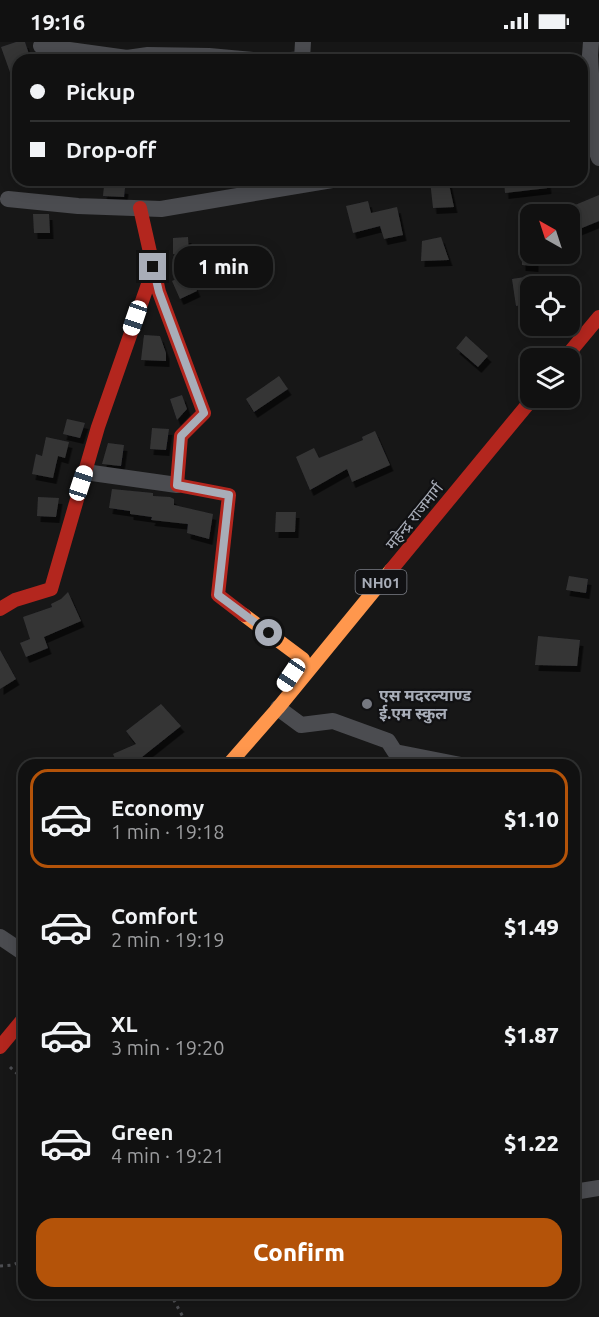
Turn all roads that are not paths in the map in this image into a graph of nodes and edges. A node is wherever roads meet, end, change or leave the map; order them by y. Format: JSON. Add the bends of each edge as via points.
{"nodes":[{"id":1,"x":591,"y":42,"type":"edge"},
{"id":2,"x":41,"y":46,"type":"dead end"},
{"id":3,"x":98,"y":54,"type":"edge"},
{"id":4,"x":588,"y":136,"type":"edge"},
{"id":5,"x":599,"y":158,"type":"edge"},
{"id":6,"x":297,"y":186,"type":"edge"},
{"id":7,"x":8,"y":199,"type":"dead end"},
{"id":8,"x":140,"y":208,"type":"junction"},
{"id":9,"x":153,"y":267,"type":"junction"},
{"id":10,"x":599,"y":317,"type":"edge"},
{"id":11,"x":573,"y":348,"type":"edge"},
{"id":12,"x":525,"y":408,"type":"edge"},
{"id":13,"x":85,"y":472,"type":"junction"},
{"id":14,"x":177,"y":485,"type":"junction"},
{"id":15,"x":0,"y":609,"type":"edge"},
{"id":16,"x":278,"y":708,"type":"junction"},
{"id":17,"x":247,"y":741,"type":"junction"},
{"id":18,"x":233,"y":759,"type":"edge"},
{"id":19,"x":431,"y":759,"type":"edge"},
{"id":20,"x":0,"y":937,"type":"edge"},
{"id":21,"x":18,"y":949,"type":"edge"},
{"id":22,"x":18,"y":1025,"type":"edge"},
{"id":23,"x":0,"y":1047,"type":"edge"},
{"id":24,"x":599,"y":1188,"type":"edge"},
{"id":25,"x":580,"y":1191,"type":"edge"}],
"edges":[{"from":1,"to":4,"type":"street"},
{"from":2,"to":3,"type":"street"},
{"from":4,"to":5,"type":"street"},
{"from":6,"to":8,"type":"street","via":[[161,209]]},
{"from":7,"to":8,"type":"street"},
{"from":8,"to":9,"type":"main road"},
{"from":9,"to":13,"type":"main road"},
{"from":9,"to":14,"type":"main road","via":[[204,413],[181,436]]},
{"from":10,"to":11,"type":"main road"},
{"from":12,"to":16,"type":"main road","name":"महेन्द्र राजमार्ग","number":"NH01"},
{"from":13,"to":14,"type":"street"},
{"from":13,"to":15,"type":"main road","via":[[51,589]]},
{"from":14,"to":17,"type":"main road","via":[[229,495],[218,595],[303,659]]},
{"from":16,"to":17,"type":"main road","name":"महेन्द्र राजमार्ग","number":"NH01"},
{"from":16,"to":19,"type":"street","via":[[301,725],[333,721],[388,741],[395,752]]},
{"from":17,"to":18,"type":"main road","name":"महेन्द्र राजमार्ग","number":"NH01"},
{"from":20,"to":21,"type":"street"},
{"from":22,"to":23,"type":"main road"},
{"from":24,"to":25,"type":"street"}]}
